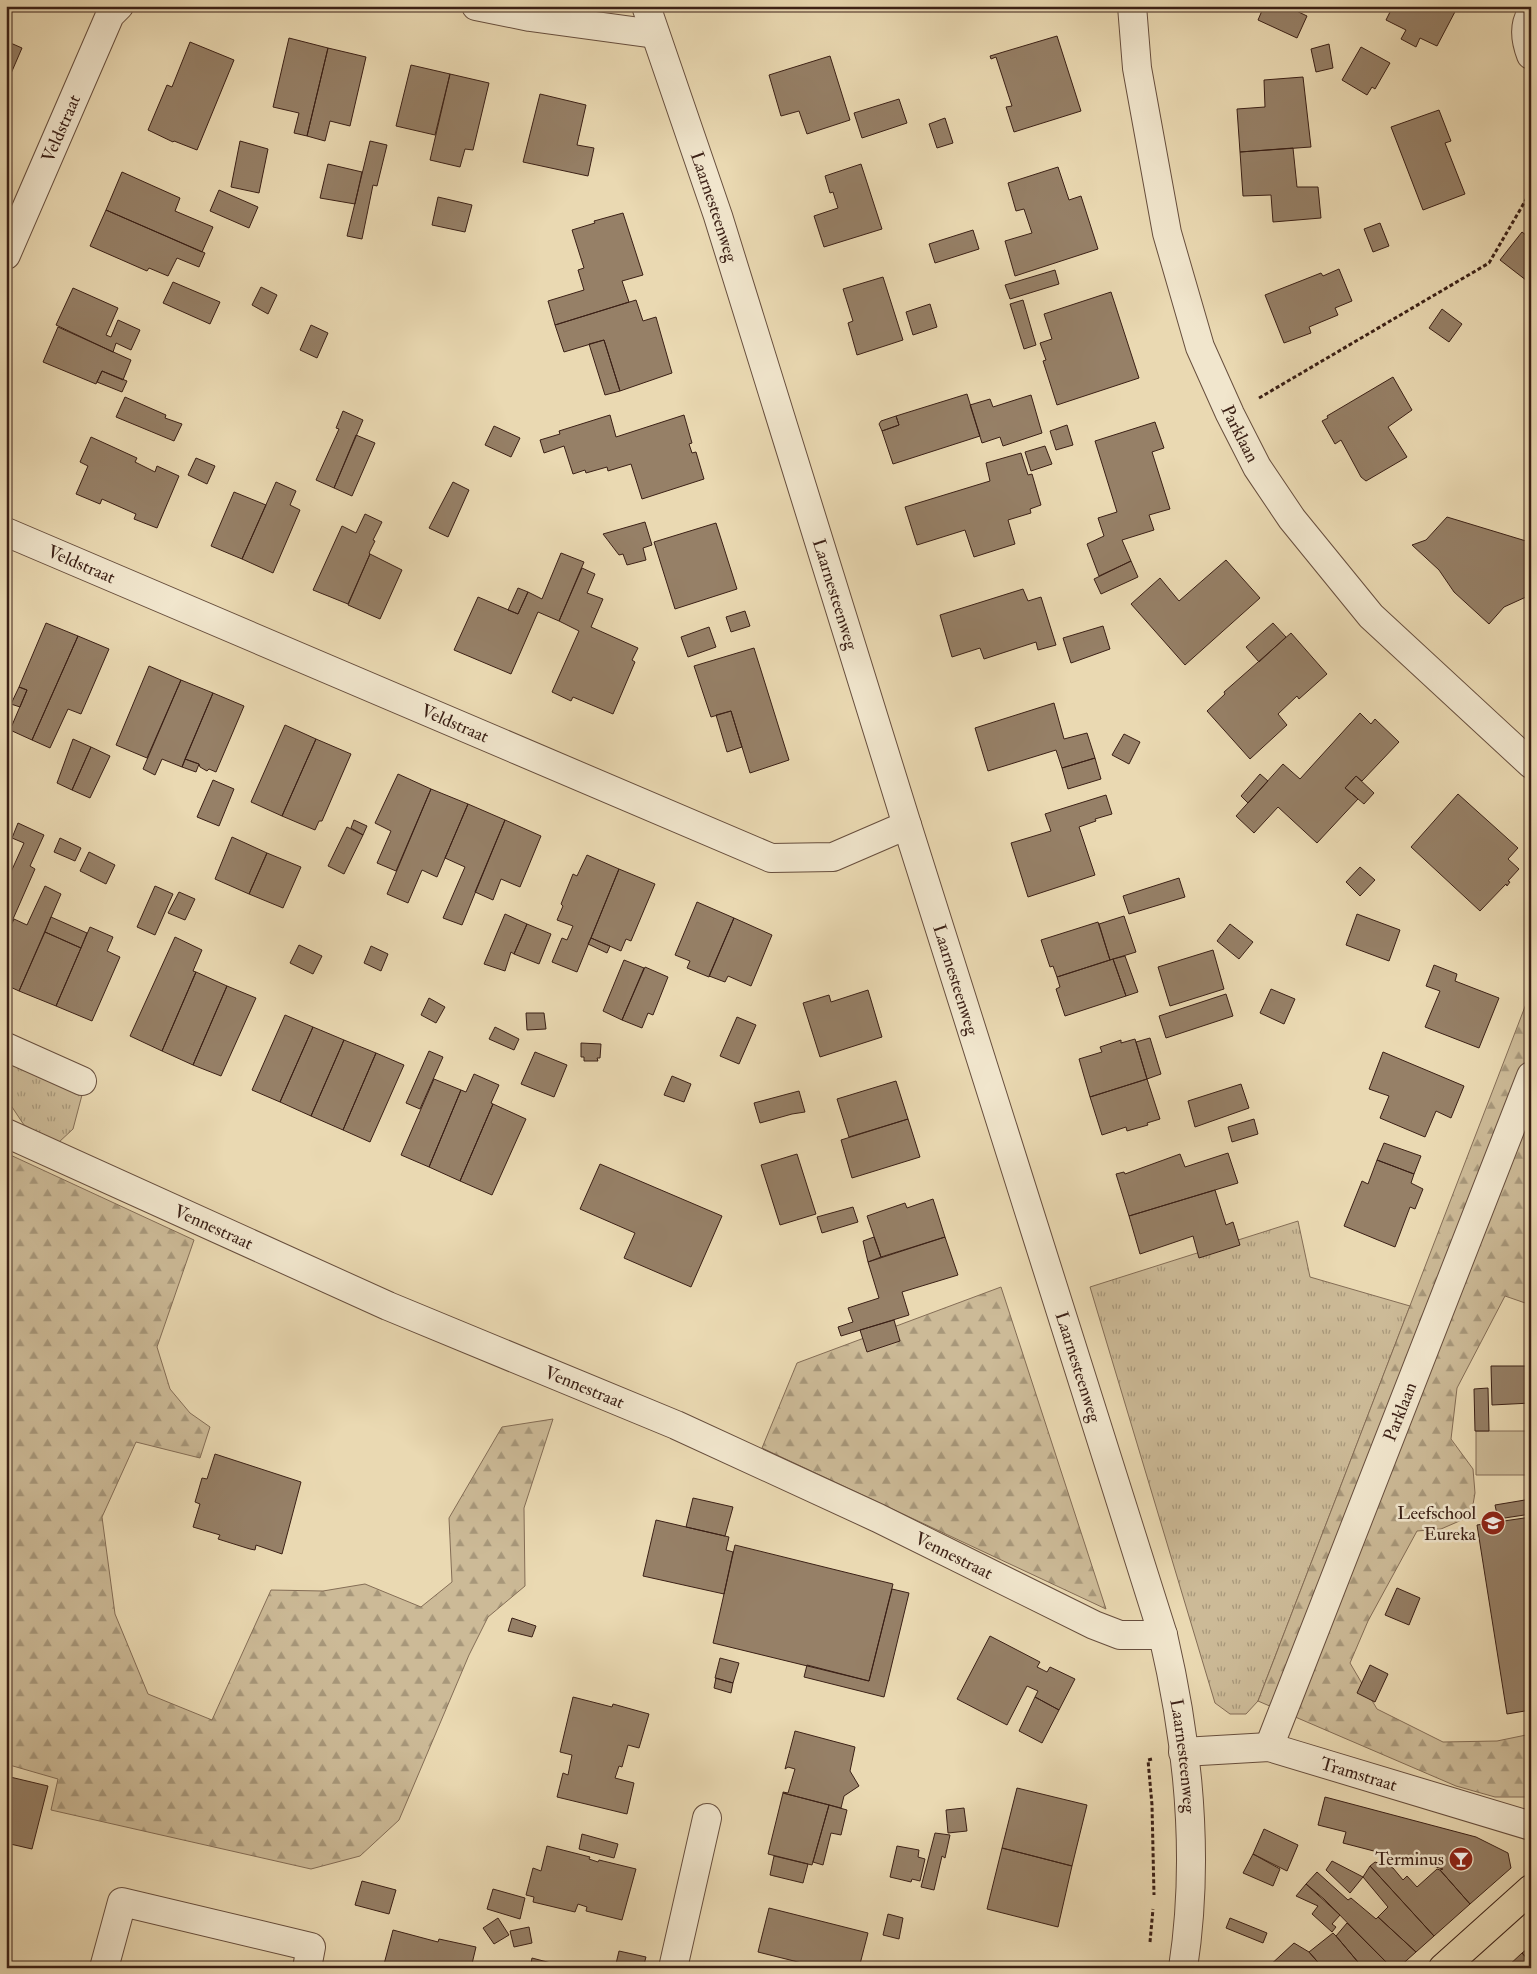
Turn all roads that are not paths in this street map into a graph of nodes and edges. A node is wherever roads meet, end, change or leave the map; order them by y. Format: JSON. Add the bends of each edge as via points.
{"nodes":[{"id":1,"x":119,"y":6,"type":"edge"},
{"id":2,"x":476,"y":6,"type":"edge"},
{"id":3,"x":646,"y":6,"type":"edge"},
{"id":4,"x":1132,"y":6,"type":"edge"},
{"id":5,"x":1531,"y":14,"type":"edge"},
{"id":6,"x":655,"y":34,"type":"junction"},
{"id":7,"x":1531,"y":55,"type":"edge"},
{"id":8,"x":6,"y":255,"type":"edge"},
{"id":9,"x":6,"y":532,"type":"edge"},
{"id":10,"x":1531,"y":764,"type":"edge"},
{"id":11,"x":907,"y":825,"type":"junction"},
{"id":12,"x":6,"y":1047,"type":"edge"},
{"id":13,"x":1531,"y":1076,"type":"edge"},
{"id":14,"x":82,"y":1081,"type":"dead end"},
{"id":15,"x":6,"y":1116,"type":"edge"},
{"id":16,"x":14,"y":1137,"type":"edge"},
{"id":17,"x":1163,"y":1635,"type":"junction"},
{"id":18,"x":1269,"y":1747,"type":"junction"},
{"id":19,"x":1184,"y":1752,"type":"junction"},
{"id":20,"x":708,"y":1818,"type":"dead end"},
{"id":21,"x":1531,"y":1826,"type":"edge"},
{"id":22,"x":1531,"y":1889,"type":"edge"},
{"id":23,"x":104,"y":1968,"type":"edge"},
{"id":24,"x":307,"y":1968,"type":"edge"},
{"id":25,"x":673,"y":1968,"type":"edge"},
{"id":26,"x":1183,"y":1968,"type":"edge"},
{"id":27,"x":1443,"y":1968,"type":"edge"}],
"edges":[{"from":1,"to":8,"type":"street","name":"Veldstraat","via":[[110,15]]},
{"from":2,"to":6,"type":"street","via":[[530,17]]},
{"from":3,"to":6,"type":"street","name":"Laarnesteenweg"},
{"from":4,"to":10,"type":"street","name":"Parklaan","via":[[1136,68],[1167,233],[1200,347],[1257,467],[1292,519],[1371,616]]},
{"from":5,"to":7,"type":"street","via":[[1526,30]]},
{"from":6,"to":11,"type":"street","name":"Laarnesteenweg","via":[[718,216]]},
{"from":9,"to":11,"type":"street","name":"Veldstraat","via":[[772,858],[833,857]]},
{"from":11,"to":17,"type":"street","name":"Laarnesteenweg"},
{"from":12,"to":14,"type":"street"},
{"from":13,"to":18,"type":"street","name":"Parklaan"},
{"from":15,"to":16,"type":"street"},
{"from":16,"to":17,"type":"street","name":"Vennestraat","via":[[388,1306],[676,1425],[878,1518],[1094,1625],[1120,1635]]},
{"from":17,"to":19,"type":"street","name":"Laarnesteenweg"},
{"from":18,"to":19,"type":"street","name":"Tramstraat"},
{"from":18,"to":21,"type":"street","name":"Tramstraat"},
{"from":19,"to":26,"type":"street","name":"Laarnesteenweg","via":[[1191,1844],[1188,1936]]},
{"from":20,"to":25,"type":"street"},
{"from":22,"to":27,"type":"main road"},
{"from":23,"to":24,"type":"street","via":[[122,1902],[311,1947]]}]}
